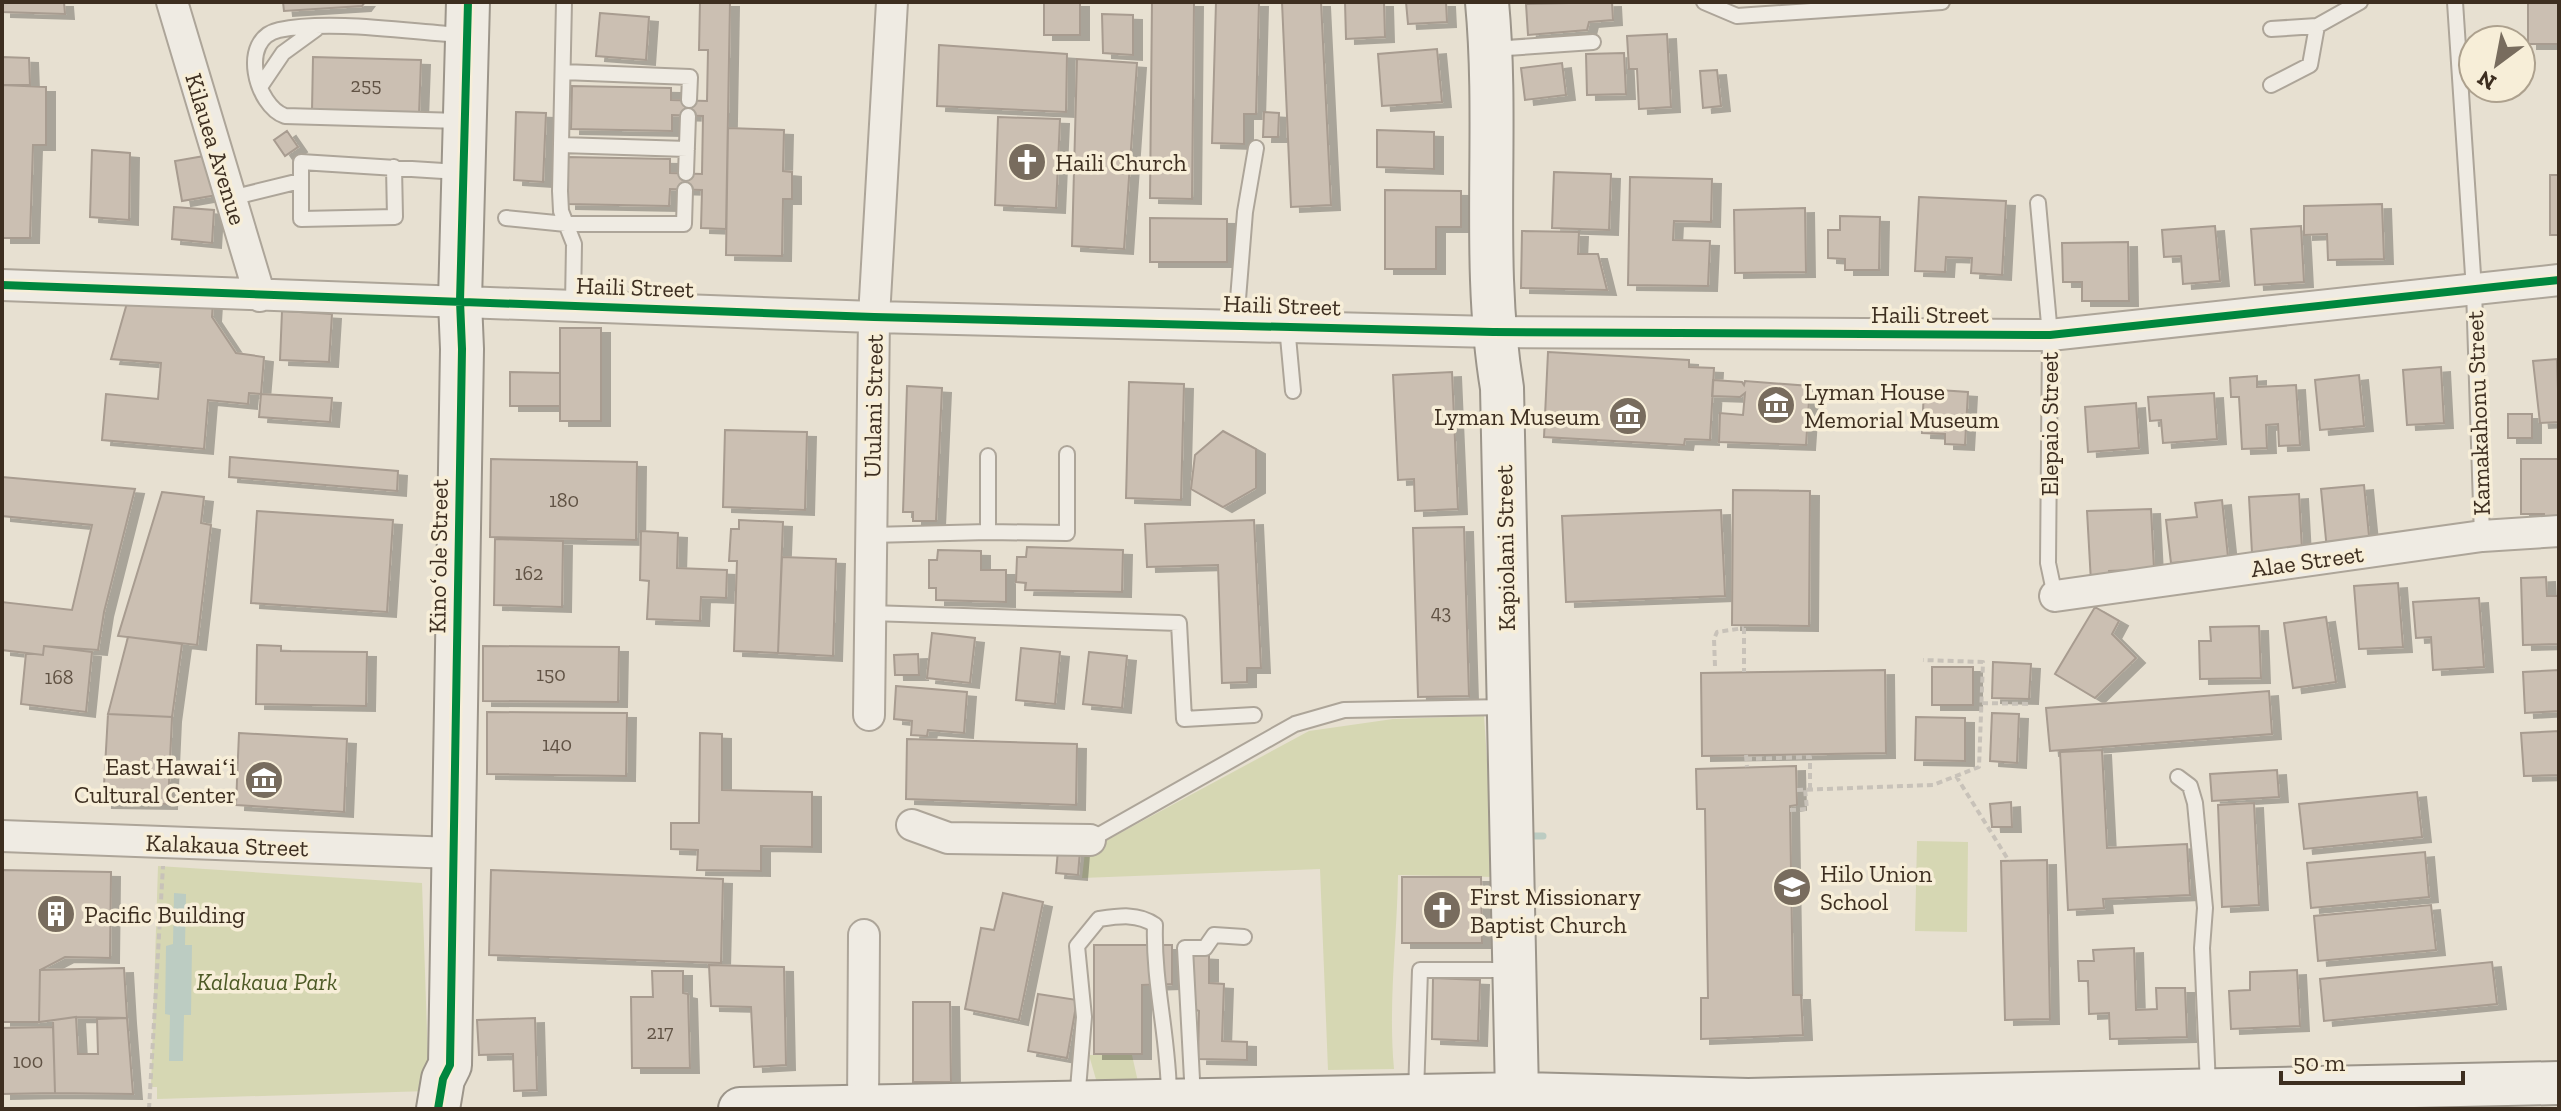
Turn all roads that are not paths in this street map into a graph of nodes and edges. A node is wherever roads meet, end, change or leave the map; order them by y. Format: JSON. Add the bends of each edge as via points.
{"nodes":[{"id":1,"x":172,"y":2,"type":"edge"},
{"id":2,"x":564,"y":2,"type":"edge"},
{"id":3,"x":892,"y":2,"type":"edge"},
{"id":4,"x":1487,"y":2,"type":"edge"},
{"id":5,"x":1704,"y":2,"type":"edge"},
{"id":6,"x":1942,"y":2,"type":"edge"},
{"id":7,"x":2360,"y":2,"type":"edge"},
{"id":8,"x":2455,"y":2,"type":"edge"},
{"id":9,"x":468,"y":19,"type":"edge"},
{"id":10,"x":2317,"y":26,"type":"junction"},
{"id":11,"x":319,"y":27,"type":"junction"},
{"id":12,"x":2271,"y":29,"type":"dead end"},
{"id":13,"x":1593,"y":42,"type":"dead end"},
{"id":14,"x":1492,"y":49,"type":"junction"},
{"id":15,"x":563,"y":72,"type":"junction"},
{"id":16,"x":262,"y":84,"type":"junction"},
{"id":17,"x":2271,"y":85,"type":"dead end"},
{"id":18,"x":465,"y":121,"type":"junction"},
{"id":19,"x":561,"y":145,"type":"junction"},
{"id":20,"x":1256,"y":148,"type":"dead end"},
{"id":21,"x":687,"y":149,"type":"junction"},
{"id":22,"x":394,"y":167,"type":"junction"},
{"id":23,"x":463,"y":172,"type":"junction"},
{"id":24,"x":686,"y":173,"type":"dead end"},
{"id":25,"x":300,"y":181,"type":"junction"},
{"id":26,"x":685,"y":190,"type":"dead end"},
{"id":27,"x":231,"y":198,"type":"junction"},
{"id":28,"x":2038,"y":203,"type":"dead end"},
{"id":29,"x":506,"y":218,"type":"dead end"},
{"id":30,"x":566,"y":224,"type":"junction"},
{"id":31,"x":2559,"y":280,"type":"edge"},
{"id":32,"x":2,"y":285,"type":"edge"},
{"id":33,"x":2474,"y":290,"type":"junction"},
{"id":34,"x":260,"y":296,"type":"junction"},
{"id":35,"x":460,"y":301,"type":"junction"},
{"id":36,"x":573,"y":304,"type":"junction"},
{"id":37,"x":874,"y":317,"type":"junction"},
{"id":38,"x":1236,"y":324,"type":"junction"},
{"id":39,"x":1286,"y":325,"type":"junction"},
{"id":40,"x":1493,"y":332,"type":"junction"},
{"id":41,"x":2050,"y":335,"type":"junction"},
{"id":42,"x":1293,"y":391,"type":"dead end"},
{"id":43,"x":1067,"y":454,"type":"dead end"},
{"id":44,"x":988,"y":456,"type":"dead end"},
{"id":45,"x":2559,"y":531,"type":"edge"},
{"id":46,"x":988,"y":532,"type":"junction"},
{"id":47,"x":871,"y":535,"type":"junction"},
{"id":48,"x":2482,"y":536,"type":"junction"},
{"id":49,"x":2055,"y":596,"type":"joint"},
{"id":50,"x":870,"y":613,"type":"junction"},
{"id":51,"x":1509,"y":707,"type":"junction"},
{"id":52,"x":869,"y":715,"type":"dead end"},
{"id":53,"x":1254,"y":715,"type":"dead end"},
{"id":54,"x":2178,"y":777,"type":"dead end"},
{"id":55,"x":912,"y":825,"type":"dead end"},
{"id":56,"x":2,"y":836,"type":"edge"},
{"id":57,"x":1090,"y":840,"type":"joint"},
{"id":58,"x":453,"y":853,"type":"junction"},
{"id":59,"x":864,"y":935,"type":"dead end"},
{"id":60,"x":1244,"y":937,"type":"dead end"},
{"id":61,"x":1516,"y":970,"type":"junction"},
{"id":62,"x":2559,"y":1083,"type":"edge"},
{"id":63,"x":2208,"y":1090,"type":"junction"},
{"id":64,"x":1517,"y":1094,"type":"junction"},
{"id":65,"x":1416,"y":1098,"type":"junction"},
{"id":66,"x":2264,"y":1099,"type":"edge"},
{"id":67,"x":2102,"y":1100,"type":"edge"},
{"id":68,"x":1181,"y":1101,"type":"junction"},
{"id":69,"x":1077,"y":1103,"type":"junction"},
{"id":70,"x":1720,"y":1104,"type":"edge"},
{"id":71,"x":863,"y":1108,"type":"edge"},
{"id":72,"x":438,"y":1109,"type":"edge"},
{"id":73,"x":740,"y":1109,"type":"edge"}],
"edges":[{"from":1,"to":27,"type":"street","name":"Kilauea Avenue"},
{"from":2,"to":15,"type":"lane"},
{"from":3,"to":37,"type":"street","name":"Ululani Street"},
{"from":4,"to":14,"type":"street","name":"Kapiolani Street"},
{"from":5,"to":6,"type":"lane","via":[[1737,16]]},
{"from":7,"to":10,"type":"lane"},
{"from":8,"to":33,"type":"lane","name":"Kamakahonu Street"},
{"from":9,"to":11,"type":"lane"},
{"from":9,"to":18,"type":"street","name":"Kinoʻole Street"},
{"from":10,"to":12,"type":"lane"},
{"from":10,"to":17,"type":"lane","via":[[2310,65]]},
{"from":11,"to":16,"type":"lane","via":[[283,53]]},
{"from":11,"to":16,"type":"lane","via":[[268,34],[254,55],[255,75]]},
{"from":13,"to":14,"type":"lane"},
{"from":14,"to":40,"type":"street","name":"Kapiolani Street"},
{"from":15,"to":19,"type":"lane"},
{"from":15,"to":21,"type":"lane","via":[[690,77]]},
{"from":16,"to":18,"type":"lane","via":[[267,104],[285,116]]},
{"from":18,"to":23,"type":"street","name":"Kinoʻole Street"},
{"from":19,"to":21,"type":"lane"},
{"from":19,"to":30,"type":"lane","via":[[561,211]]},
{"from":20,"to":38,"type":"lane"},
{"from":21,"to":24,"type":"lane"},
{"from":22,"to":23,"type":"lane"},
{"from":22,"to":25,"type":"lane","via":[[301,162]]},
{"from":22,"to":25,"type":"lane","via":[[395,217],[301,219]]},
{"from":23,"to":35,"type":"street","name":"Kinoʻole Street"},
{"from":25,"to":27,"type":"lane"},
{"from":26,"to":30,"type":"lane","via":[[684,224]]},
{"from":27,"to":34,"type":"street","name":"Kilauea Avenue"},
{"from":28,"to":41,"type":"lane","name":"Elepaio Street"},
{"from":29,"to":30,"type":"lane"},
{"from":30,"to":36,"type":"lane","via":[[574,244]]},
{"from":31,"to":33,"type":"street","name":"Haili Street"},
{"from":32,"to":34,"type":"street","name":"Haili Street"},
{"from":33,"to":41,"type":"street","name":"Haili Street"},
{"from":33,"to":48,"type":"lane","name":"Kamakahonu Street"},
{"from":34,"to":35,"type":"street","name":"Haili Street"},
{"from":35,"to":36,"type":"street","name":"Haili Street"},
{"from":35,"to":58,"type":"street","name":"Kinoʻole Street"},
{"from":36,"to":37,"type":"street","name":"Haili Street"},
{"from":37,"to":38,"type":"street","name":"Haili Street"},
{"from":37,"to":47,"type":"street","name":"Ululani Street"},
{"from":38,"to":39,"type":"street","name":"Haili Street"},
{"from":39,"to":40,"type":"street","name":"Haili Street"},
{"from":39,"to":42,"type":"lane"},
{"from":40,"to":41,"type":"street","name":"Haili Street"},
{"from":40,"to":51,"type":"street","name":"Kapiolani Street","via":[[1502,388]]},
{"from":41,"to":49,"type":"lane","name":"Elepaio Street","via":[[2048,563]]},
{"from":43,"to":46,"type":"lane","via":[[1067,533]]},
{"from":44,"to":46,"type":"lane"},
{"from":45,"to":48,"type":"street","name":"Alae Street"},
{"from":46,"to":47,"type":"lane"},
{"from":47,"to":50,"type":"street","name":"Ululani Street"},
{"from":48,"to":49,"type":"street","name":"Alae Street"},
{"from":50,"to":52,"type":"street","name":"Ululani Street"},
{"from":50,"to":53,"type":"lane","via":[[1179,623],[1184,719]]},
{"from":51,"to":57,"type":"lane","via":[[1344,710],[1295,724]]},
{"from":51,"to":61,"type":"street","name":"Kapiolani Street"},
{"from":54,"to":63,"type":"lane","via":[[2190,786],[2200,848]]},
{"from":55,"to":57,"type":"street","via":[[948,838]]},
{"from":56,"to":58,"type":"street","name":"Kalakaua Street"},
{"from":58,"to":72,"type":"street","name":"Kinoʻole Street","via":[[450,1065]]},
{"from":59,"to":71,"type":"street"},
{"from":60,"to":68,"type":"lane","via":[[1214,935],[1205,948],[1185,948]]},
{"from":61,"to":64,"type":"street","name":"Kapiolani Street"},
{"from":61,"to":65,"type":"lane","via":[[1420,970]]},
{"from":62,"to":66,"type":"street","via":[[2486,1094]]},
{"from":63,"to":66,"type":"street"},
{"from":63,"to":67,"type":"street"},
{"from":64,"to":65,"type":"street"},
{"from":64,"to":70,"type":"street"},
{"from":65,"to":68,"type":"street"},
{"from":67,"to":70,"type":"street"},
{"from":68,"to":69,"type":"street"},
{"from":68,"to":69,"type":"lane","via":[[1157,984],[1155,925],[1144,917],[1119,916],[1099,919],[1077,946],[1084,1017]]},
{"from":69,"to":71,"type":"street"},
{"from":71,"to":73,"type":"street"}]}
